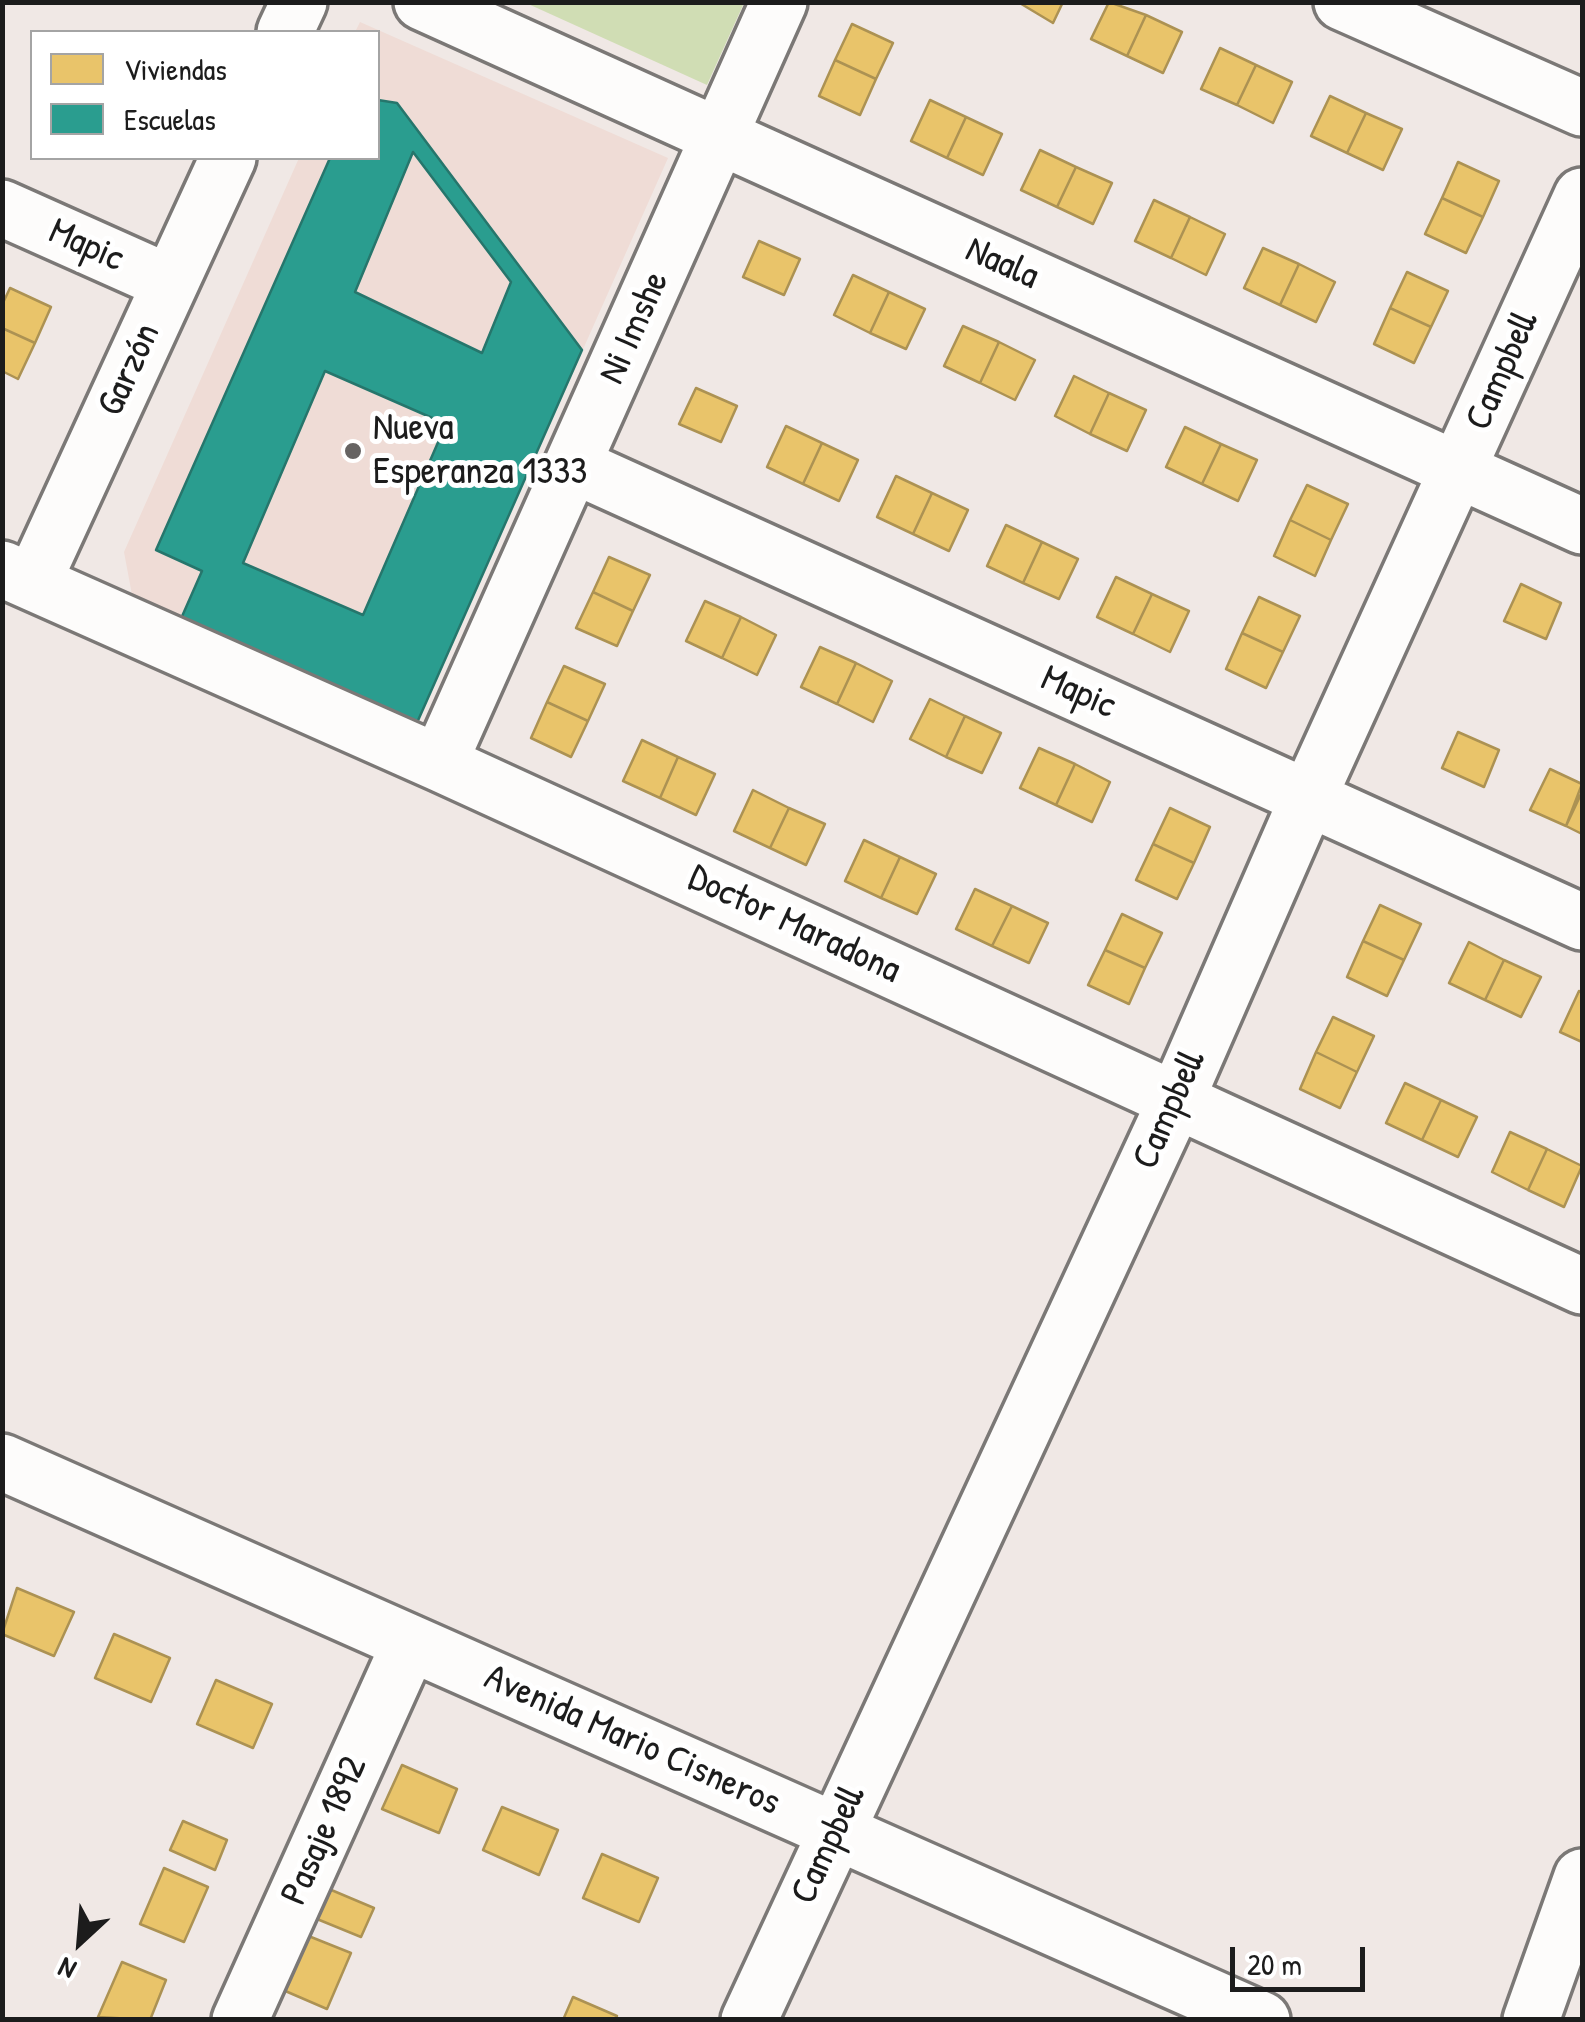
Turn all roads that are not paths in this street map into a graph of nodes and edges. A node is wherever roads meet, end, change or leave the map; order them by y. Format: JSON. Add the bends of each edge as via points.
{"nodes":[{"id":1,"x":299,"y":2,"type":"edge"},
{"id":2,"x":422,"y":2,"type":"edge"},
{"id":3,"x":779,"y":2,"type":"edge"},
{"id":4,"x":1342,"y":2,"type":"edge"},
{"id":5,"x":286,"y":30,"type":"edge"},
{"id":6,"x":1582,"y":108,"type":"edge"},
{"id":7,"x":720,"y":137,"type":"junction"},
{"id":8,"x":227,"y":160,"type":"edge"},
{"id":9,"x":1582,"y":196,"type":"edge"},
{"id":10,"x":2,"y":208,"type":"edge"},
{"id":11,"x":170,"y":283,"type":"junction"},
{"id":12,"x":574,"y":465,"type":"junction"},
{"id":13,"x":1458,"y":470,"type":"junction"},
{"id":14,"x":1582,"y":526,"type":"edge"},
{"id":15,"x":18,"y":576,"type":"edge"},
{"id":16,"x":439,"y":763,"type":"junction"},
{"id":17,"x":1308,"y":798,"type":"junction"},
{"id":18,"x":1582,"y":922,"type":"edge"},
{"id":19,"x":1176,"y":1100,"type":"junction"},
{"id":20,"x":1582,"y":1286,"type":"edge"},
{"id":21,"x":8,"y":1481,"type":"edge"},
{"id":22,"x":410,"y":1643,"type":"junction"},
{"id":23,"x":836,"y":1830,"type":"junction"},
{"id":24,"x":1582,"y":1877,"type":"edge"},
{"id":25,"x":240,"y":2020,"type":"edge"},
{"id":26,"x":750,"y":2020,"type":"edge"},
{"id":27,"x":1262,"y":2020,"type":"edge"},
{"id":28,"x":1531,"y":2020,"type":"edge"}],
"edges":[{"from":1,"to":5,"type":"street"},
{"from":2,"to":7,"type":"street","name":"Naala"},
{"from":3,"to":7,"type":"street","name":"Ni Imshe"},
{"from":4,"to":6,"type":"street"},
{"from":7,"to":12,"type":"street","name":"Ni Imshe"},
{"from":7,"to":13,"type":"street","name":"Naala"},
{"from":8,"to":11,"type":"street","name":"Garzón"},
{"from":9,"to":13,"type":"street","name":"Campbell"},
{"from":10,"to":11,"type":"street","name":"Mapic"},
{"from":11,"to":15,"type":"street","name":"Garzón"},
{"from":12,"to":16,"type":"street","name":"Ni Imshe"},
{"from":12,"to":17,"type":"street","name":"Mapic"},
{"from":13,"to":14,"type":"street","name":"Naala"},
{"from":13,"to":17,"type":"street","name":"Campbell"},
{"from":15,"to":16,"type":"street","name":"Doctor Maradona"},
{"from":16,"to":19,"type":"street","name":"Doctor Maradona"},
{"from":17,"to":18,"type":"street","name":"Mapic"},
{"from":17,"to":19,"type":"street","name":"Campbell"},
{"from":19,"to":20,"type":"street","name":"Doctor Maradona"},
{"from":19,"to":23,"type":"street","name":"Campbell"},
{"from":21,"to":22,"type":"street","name":"Avenida Mario Cisneros"},
{"from":22,"to":23,"type":"street","name":"Avenida Mario Cisneros"},
{"from":22,"to":25,"type":"street","name":"Pasaje 1892"},
{"from":23,"to":26,"type":"street","name":"Campbell"},
{"from":23,"to":27,"type":"street","name":"Avenida Mario Cisneros"},
{"from":24,"to":28,"type":"street"}]}
